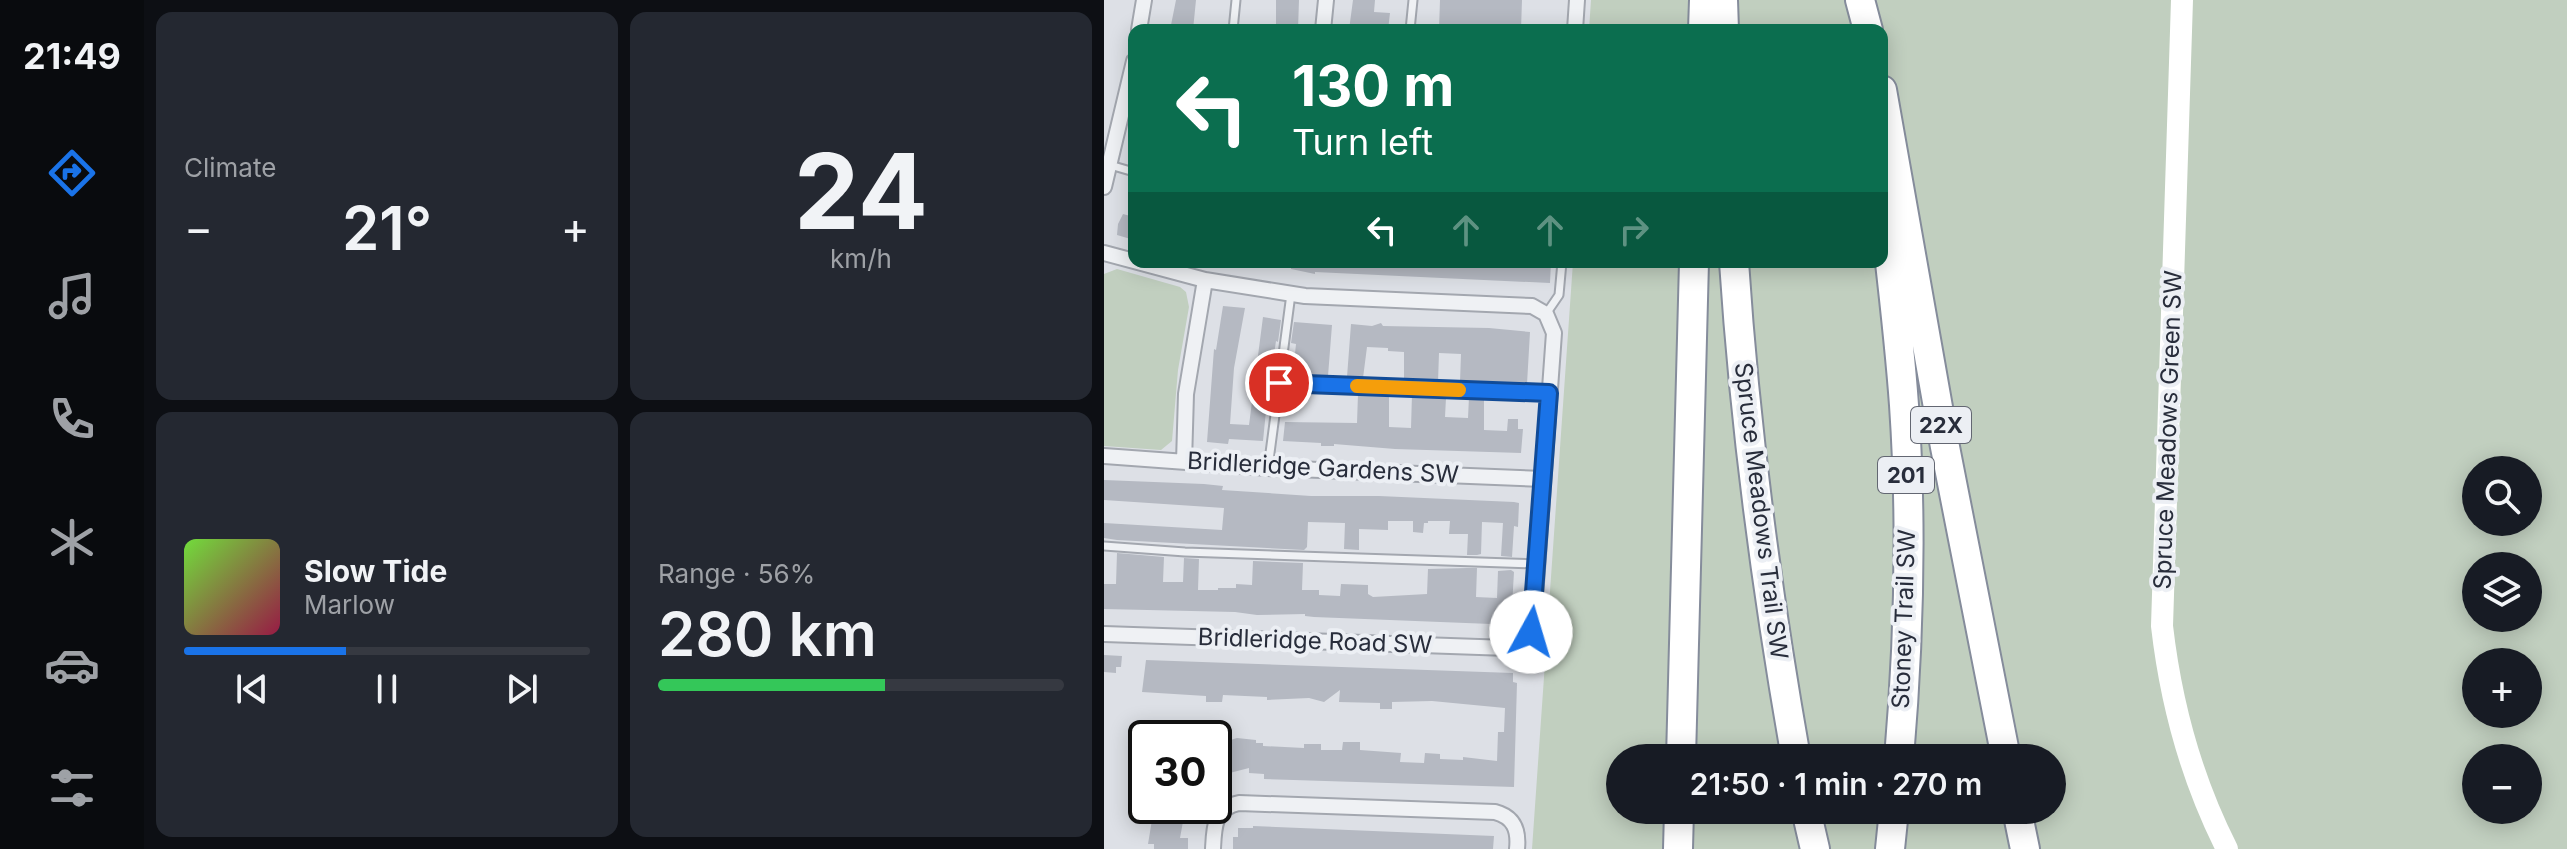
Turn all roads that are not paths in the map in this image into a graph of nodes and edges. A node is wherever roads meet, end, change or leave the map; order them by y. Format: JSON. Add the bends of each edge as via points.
{"nodes":[{"id":1,"x":1144,"y":0,"type":"edge"},
{"id":2,"x":1236,"y":0,"type":"edge"},
{"id":3,"x":1326,"y":0,"type":"edge"},
{"id":4,"x":1413,"y":0,"type":"edge"},
{"id":5,"x":1577,"y":0,"type":"edge"},
{"id":6,"x":1704,"y":0,"type":"edge"},
{"id":7,"x":1723,"y":0,"type":"edge"},
{"id":8,"x":1860,"y":0,"type":"edge"},
{"id":9,"x":2182,"y":0,"type":"edge"},
{"id":10,"x":1140,"y":24,"type":"edge"},
{"id":11,"x":1234,"y":24,"type":"edge"},
{"id":12,"x":1324,"y":24,"type":"edge"},
{"id":13,"x":1411,"y":24,"type":"edge"},
{"id":14,"x":1575,"y":24,"type":"edge"},
{"id":15,"x":1703,"y":24,"type":"edge"},
{"id":16,"x":1724,"y":24,"type":"edge"},
{"id":17,"x":1864,"y":24,"type":"edge"},
{"id":18,"x":1128,"y":87,"type":"edge"},
{"id":19,"x":1888,"y":124,"type":"edge"},
{"id":20,"x":1110,"y":165,"type":"junction"},
{"id":21,"x":1128,"y":170,"type":"edge"},
{"id":22,"x":1104,"y":187,"type":"edge"},
{"id":23,"x":1888,"y":246,"type":"edge"},
{"id":24,"x":1104,"y":253,"type":"edge"},
{"id":25,"x":1128,"y":259,"type":"edge"},
{"id":26,"x":1160,"y":268,"type":"edge"},
{"id":27,"x":1561,"y":268,"type":"edge"},
{"id":28,"x":1694,"y":268,"type":"edge"},
{"id":29,"x":1734,"y":268,"type":"edge"},
{"id":30,"x":1205,"y":280,"type":"junction"},
{"id":31,"x":1291,"y":294,"type":"junction"},
{"id":32,"x":1546,"y":314,"type":"junction"},
{"id":33,"x":1279,"y":383,"type":"junction"},
{"id":34,"x":1549,"y":393,"type":"junction"},
{"id":35,"x":1104,"y":456,"type":"edge"},
{"id":36,"x":1184,"y":462,"type":"junction"},
{"id":37,"x":1268,"y":468,"type":"junction"},
{"id":38,"x":1543,"y":479,"type":"junction"},
{"id":39,"x":1104,"y":546,"type":"edge"},
{"id":40,"x":1537,"y":564,"type":"junction"},
{"id":41,"x":1104,"y":634,"type":"edge"},
{"id":42,"x":1681,"y":744,"type":"edge"},
{"id":43,"x":1794,"y":744,"type":"edge"},
{"id":44,"x":1900,"y":744,"type":"edge"},
{"id":45,"x":2003,"y":744,"type":"edge"},
{"id":46,"x":1679,"y":824,"type":"edge"},
{"id":47,"x":1809,"y":824,"type":"edge"},
{"id":48,"x":1893,"y":824,"type":"edge"},
{"id":49,"x":2020,"y":824,"type":"edge"},
{"id":50,"x":1213,"y":849,"type":"edge"},
{"id":51,"x":1517,"y":849,"type":"edge"},
{"id":52,"x":1678,"y":849,"type":"edge"},
{"id":53,"x":1815,"y":849,"type":"edge"},
{"id":54,"x":1890,"y":849,"type":"edge"},
{"id":55,"x":2025,"y":849,"type":"edge"},
{"id":56,"x":2227,"y":849,"type":"edge"}],
"edges":[{"from":1,"to":10,"type":"street"},
{"from":2,"to":11,"type":"lane"},
{"from":3,"to":12,"type":"street"},
{"from":4,"to":13,"type":"lane"},
{"from":5,"to":14,"type":"street"},
{"from":6,"to":15,"type":"highway"},
{"from":7,"to":16,"type":"highway"},
{"from":8,"to":17,"type":"highway"},
{"from":9,"to":56,"type":"street","name":"Spruce Meadows Green SW","via":[[2162,626],[2185,746]]},
{"from":18,"to":20,"type":"street"},
{"from":19,"to":45,"type":"highway","number":"22X"},
{"from":20,"to":21,"type":"lane"},
{"from":20,"to":22,"type":"street"},
{"from":23,"to":44,"type":"highway","name":"Stoney Trail SW","number":"201","via":[[1906,476]]},
{"from":24,"to":25,"type":"street"},
{"from":26,"to":30,"type":"street"},
{"from":27,"to":32,"type":"lane","via":[[1559,295]]},
{"from":28,"to":42,"type":"highway"},
{"from":29,"to":43,"type":"highway","name":"Spruce Meadows Trail SW","via":[[1769,600]]},
{"from":30,"to":31,"type":"street"},
{"from":30,"to":36,"type":"street","via":[[1188,381]]},
{"from":31,"to":32,"type":"street","via":[[1532,306]]},
{"from":31,"to":33,"type":"lane"},
{"from":32,"to":34,"type":"street","via":[[1554,333]]},
{"from":33,"to":34,"type":"lane"},
{"from":33,"to":37,"type":"lane"},
{"from":34,"to":38,"type":"street"},
{"from":35,"to":36,"type":"street","name":"Bridleridge Gardens SW"},
{"from":36,"to":37,"type":"street","name":"Bridleridge Gardens SW"},
{"from":37,"to":38,"type":"street","name":"Bridleridge Gardens SW"},
{"from":38,"to":40,"type":"street"},
{"from":39,"to":40,"type":"lane"},
{"from":40,"to":41,"type":"street","name":"Bridleridge Road SW","via":[[1533,625],[1525,641],[1508,648]]},
{"from":46,"to":52,"type":"highway"},
{"from":47,"to":53,"type":"highway"},
{"from":48,"to":54,"type":"highway"},
{"from":49,"to":55,"type":"highway"},
{"from":50,"to":51,"type":"street","via":[[1217,817],[1239,803],[1499,812],[1514,824]]}]}
